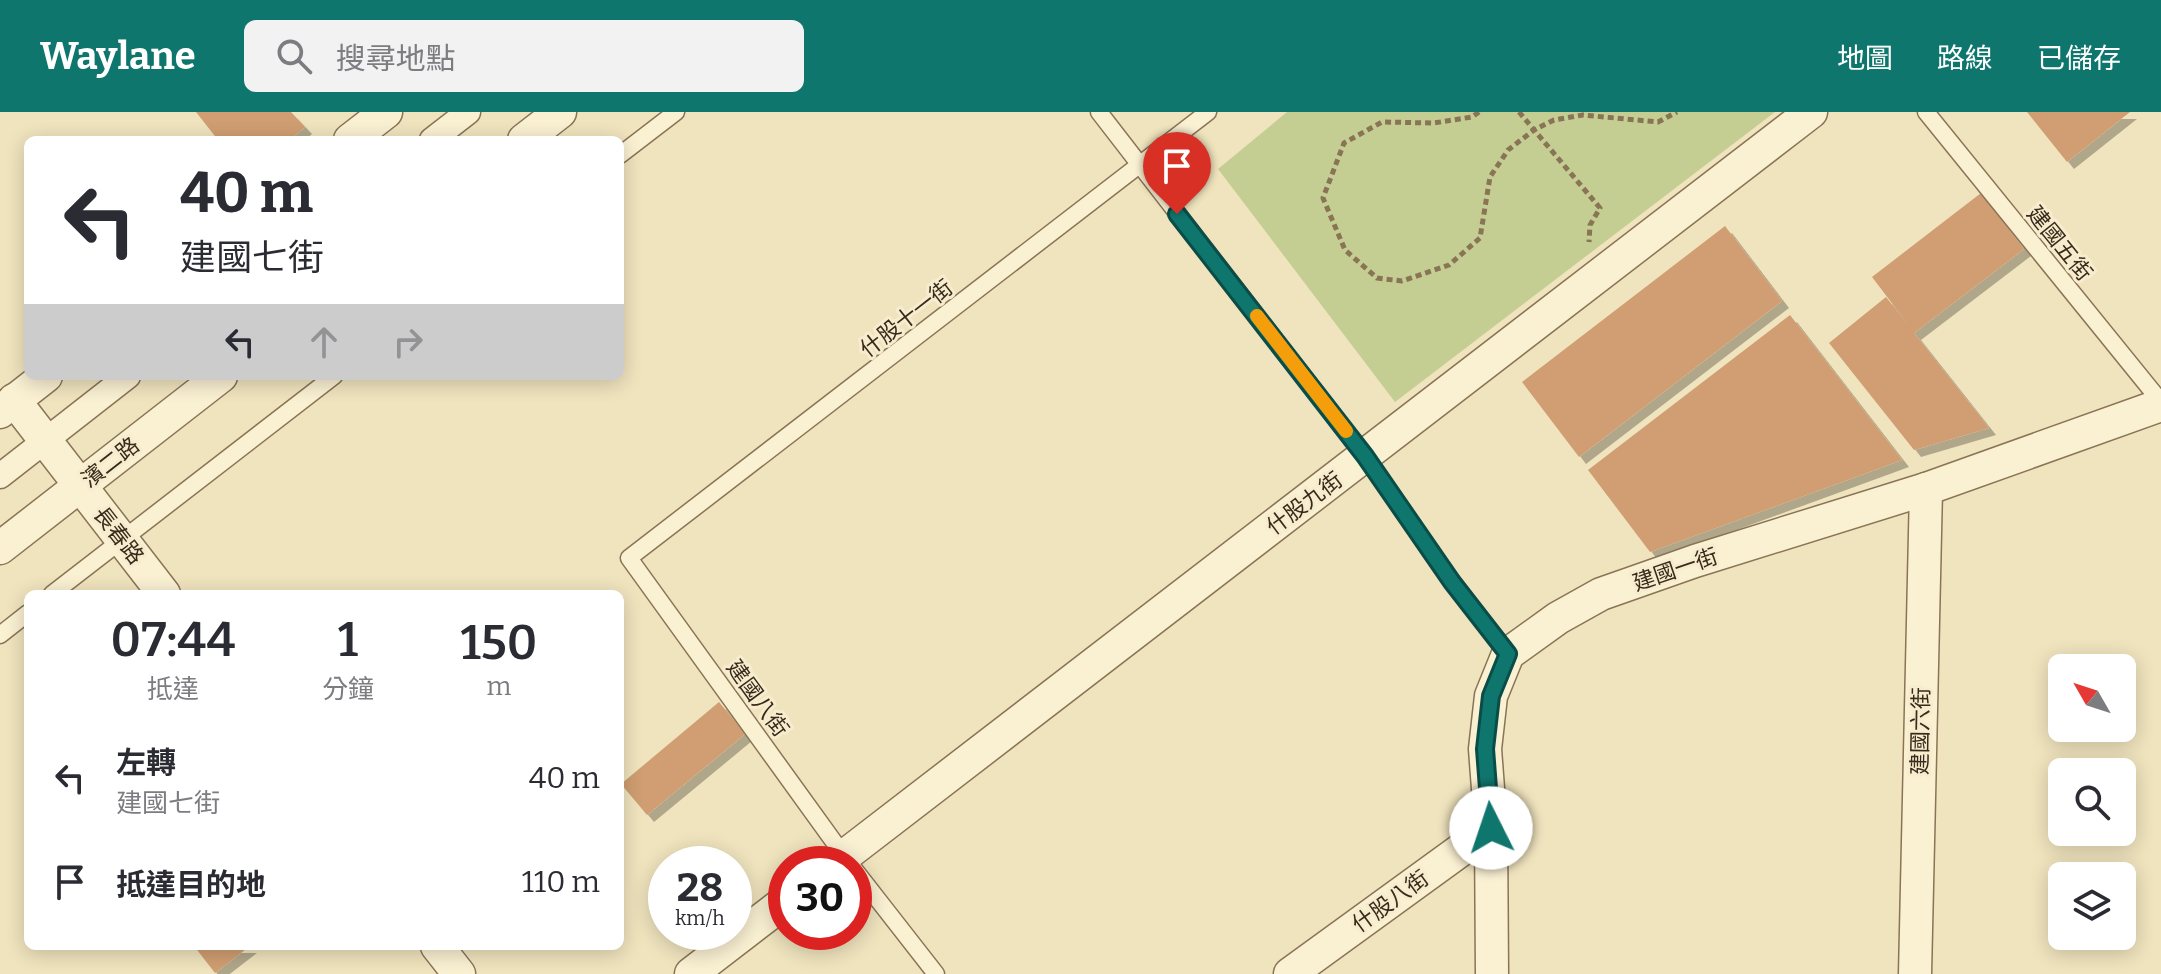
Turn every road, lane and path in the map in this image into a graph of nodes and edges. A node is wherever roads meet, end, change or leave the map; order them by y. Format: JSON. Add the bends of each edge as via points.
{"nodes":[{"id":1,"x":386,"y":112,"type":"edge"},
{"id":2,"x":468,"y":112,"type":"edge"},
{"id":3,"x":560,"y":112,"type":"edge"},
{"id":4,"x":676,"y":112,"type":"edge"},
{"id":5,"x":1099,"y":112,"type":"edge"},
{"id":6,"x":1208,"y":112,"type":"edge"},
{"id":7,"x":1479,"y":112,"type":"edge"},
{"id":8,"x":1519,"y":112,"type":"edge"},
{"id":9,"x":1677,"y":112,"type":"edge"},
{"id":10,"x":1811,"y":112,"type":"edge"},
{"id":11,"x":1926,"y":112,"type":"edge"},
{"id":12,"x":1534,"y":130,"type":"junction"},
{"id":13,"x":355,"y":136,"type":"edge"},
{"id":14,"x":437,"y":136,"type":"edge"},
{"id":15,"x":529,"y":136,"type":"edge"},
{"id":16,"x":624,"y":152,"type":"edge"},
{"id":17,"x":1140,"y":166,"type":"junction"},
{"id":18,"x":1600,"y":208,"type":"dead end"},
{"id":19,"x":41,"y":380,"type":"edge"},
{"id":20,"x":123,"y":380,"type":"edge"},
{"id":21,"x":216,"y":380,"type":"edge"},
{"id":22,"x":329,"y":380,"type":"edge"},
{"id":23,"x":2161,"y":403,"type":"edge"},
{"id":24,"x":7,"y":406,"type":"edge"},
{"id":25,"x":45,"y":440,"type":"junction"},
{"id":26,"x":1365,"y":456,"type":"junction"},
{"id":27,"x":0,"y":476,"type":"edge"},
{"id":28,"x":80,"y":485,"type":"junction"},
{"id":29,"x":1926,"y":489,"type":"junction"},
{"id":30,"x":122,"y":540,"type":"junction"},
{"id":31,"x":0,"y":548,"type":"edge"},
{"id":32,"x":629,"y":558,"type":"joint"},
{"id":33,"x":57,"y":590,"type":"edge"},
{"id":34,"x":161,"y":590,"type":"edge"},
{"id":35,"x":24,"y":616,"type":"edge"},
{"id":36,"x":0,"y":635,"type":"edge"},
{"id":37,"x":1508,"y":654,"type":"junction"},
{"id":38,"x":1491,"y":828,"type":"junction"},
{"id":39,"x":834,"y":846,"type":"edge"},
{"id":40,"x":868,"y":846,"type":"edge"},
{"id":41,"x":872,"y":895,"type":"edge"},
{"id":42,"x":768,"y":915,"type":"edge"},
{"id":43,"x":440,"y":950,"type":"edge"},
{"id":44,"x":459,"y":974,"type":"edge"},
{"id":45,"x":691,"y":974,"type":"edge"},
{"id":46,"x":936,"y":974,"type":"edge"},
{"id":47,"x":1290,"y":974,"type":"edge"},
{"id":48,"x":1492,"y":974,"type":"edge"},
{"id":49,"x":1915,"y":974,"type":"edge"}],
"edges":[{"from":1,"to":13,"type":"street"},
{"from":2,"to":14,"type":"street"},
{"from":3,"to":15,"type":"street"},
{"from":4,"to":16,"type":"lane"},
{"from":5,"to":17,"type":"lane"},
{"from":6,"to":17,"type":"lane","name":"什股十一街"},
{"from":7,"to":12,"type":"path","via":[[1434,123],[1382,122],[1344,143],[1323,198],[1345,250],[1377,278],[1402,281],[1449,265],[1480,238],[1490,177],[1508,150]]},
{"from":8,"to":12,"type":"path"},
{"from":9,"to":12,"type":"path","via":[[1658,122],[1583,115]]},
{"from":10,"to":26,"type":"street","name":"什股九街"},
{"from":11,"to":23,"type":"lane","name":"建國五街"},
{"from":12,"to":18,"type":"path"},
{"from":17,"to":26,"type":"lane"},
{"from":17,"to":32,"type":"lane","name":"什股十一街"},
{"from":19,"to":24,"type":"street"},
{"from":20,"to":25,"type":"street"},
{"from":21,"to":28,"type":"street","name":"濱二路"},
{"from":22,"to":30,"type":"lane"},
{"from":23,"to":29,"type":"street","name":"建國一街"},
{"from":24,"to":25,"type":"street","name":"長春路"},
{"from":25,"to":27,"type":"street"},
{"from":25,"to":28,"type":"street","name":"長春路"},
{"from":26,"to":37,"type":"lane"},
{"from":26,"to":40,"type":"street","name":"什股九街"},
{"from":28,"to":30,"type":"street","name":"長春路"},
{"from":28,"to":31,"type":"street","name":"濱二路"},
{"from":29,"to":37,"type":"street","name":"建國一街","via":[[1601,594]]},
{"from":29,"to":49,"type":"street","name":"建國六街"},
{"from":30,"to":33,"type":"lane"},
{"from":30,"to":34,"type":"street","name":"長春路"},
{"from":32,"to":39,"type":"lane","name":"建國八街"},
{"from":35,"to":36,"type":"lane"},
{"from":37,"to":38,"type":"street","via":[[1491,696],[1485,749]]},
{"from":38,"to":47,"type":"street","name":"什股八街"},
{"from":38,"to":48,"type":"street"},
{"from":41,"to":46,"type":"lane","name":"建國八街"},
{"from":42,"to":45,"type":"street"},
{"from":43,"to":44,"type":"street"}]}
